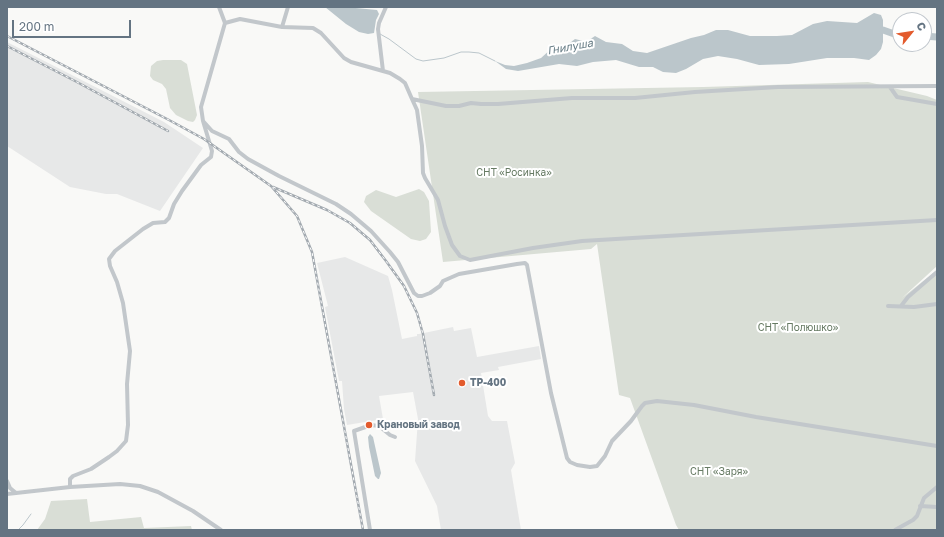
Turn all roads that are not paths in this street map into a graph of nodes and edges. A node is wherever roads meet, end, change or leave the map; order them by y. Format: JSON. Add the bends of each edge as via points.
{"nodes":[{"id":1,"x":219,"y":7,"type":"edge"},
{"id":2,"x":288,"y":7,"type":"edge"},
{"id":3,"x":386,"y":7,"type":"edge"},
{"id":4,"x":225,"y":23,"type":"junction"},
{"id":5,"x":282,"y":27,"type":"junction"},
{"id":6,"x":382,"y":71,"type":"junction"},
{"id":7,"x":890,"y":86,"type":"junction"},
{"id":8,"x":937,"y":86,"type":"edge"},
{"id":9,"x":412,"y":99,"type":"junction"},
{"id":10,"x":937,"y":104,"type":"edge"},
{"id":11,"x":203,"y":121,"type":"junction"},
{"id":12,"x":937,"y":220,"type":"edge"},
{"id":13,"x":937,"y":272,"type":"edge"},
{"id":14,"x":937,"y":304,"type":"edge"},
{"id":15,"x":888,"y":306,"type":"dead end"},
{"id":16,"x":901,"y":306,"type":"junction"},
{"id":17,"x":395,"y":437,"type":"dead end"},
{"id":18,"x":937,"y":446,"type":"edge"},
{"id":19,"x":7,"y":481,"type":"edge"},
{"id":20,"x":70,"y":487,"type":"junction"},
{"id":21,"x":937,"y":487,"type":"edge"},
{"id":22,"x":16,"y":493,"type":"junction"},
{"id":23,"x":7,"y":494,"type":"edge"},
{"id":24,"x":920,"y":506,"type":"junction"},
{"id":25,"x":937,"y":507,"type":"edge"},
{"id":26,"x":221,"y":530,"type":"edge"},
{"id":27,"x":370,"y":530,"type":"edge"},
{"id":28,"x":895,"y":530,"type":"edge"}],
"edges":[{"from":1,"to":4,"type":"street"},
{"from":2,"to":5,"type":"street"},
{"from":3,"to":6,"type":"street","via":[[378,29]]},
{"from":4,"to":5,"type":"street","via":[[240,19]]},
{"from":4,"to":11,"type":"street","via":[[201,107]]},
{"from":5,"to":6,"type":"street","via":[[313,28],[321,32],[344,58]]},
{"from":6,"to":9,"type":"street","via":[[405,83]]},
{"from":7,"to":8,"type":"street"},
{"from":7,"to":9,"type":"street","via":[[778,87],[635,98],[572,98],[452,106]]},
{"from":7,"to":10,"type":"street","via":[[897,97]]},
{"from":9,"to":12,"type":"street","via":[[417,110],[423,173],[438,200],[452,245],[460,256],[470,260],[582,241]]},
{"from":11,"to":18,"type":"street","via":[[212,131],[229,139],[248,159],[351,214],[390,252],[418,296],[430,293],[443,281],[459,274],[525,263],[551,393],[570,462],[590,467],[597,466],[612,441],[642,406],[657,401]]},
{"from":11,"to":20,"type":"street","via":[[212,151],[211,157],[201,165],[182,191],[169,218],[165,222],[153,223],[143,228],[115,250],[109,259],[123,303],[130,351],[126,440],[109,457],[73,476],[70,479]]},
{"from":13,"to":16,"type":"street"},
{"from":14,"to":16,"type":"street"},
{"from":15,"to":16,"type":"street"},
{"from":17,"to":27,"type":"street","via":[[379,426],[371,425],[354,431]]},
{"from":19,"to":22,"type":"street"},
{"from":20,"to":22,"type":"street"},
{"from":20,"to":26,"type":"street","via":[[120,484],[140,486],[158,492],[193,511]]},
{"from":21,"to":24,"type":"street","via":[[924,498]]},
{"from":22,"to":23,"type":"street"},
{"from":24,"to":25,"type":"street"},
{"from":24,"to":28,"type":"street","via":[[913,520]]}]}
